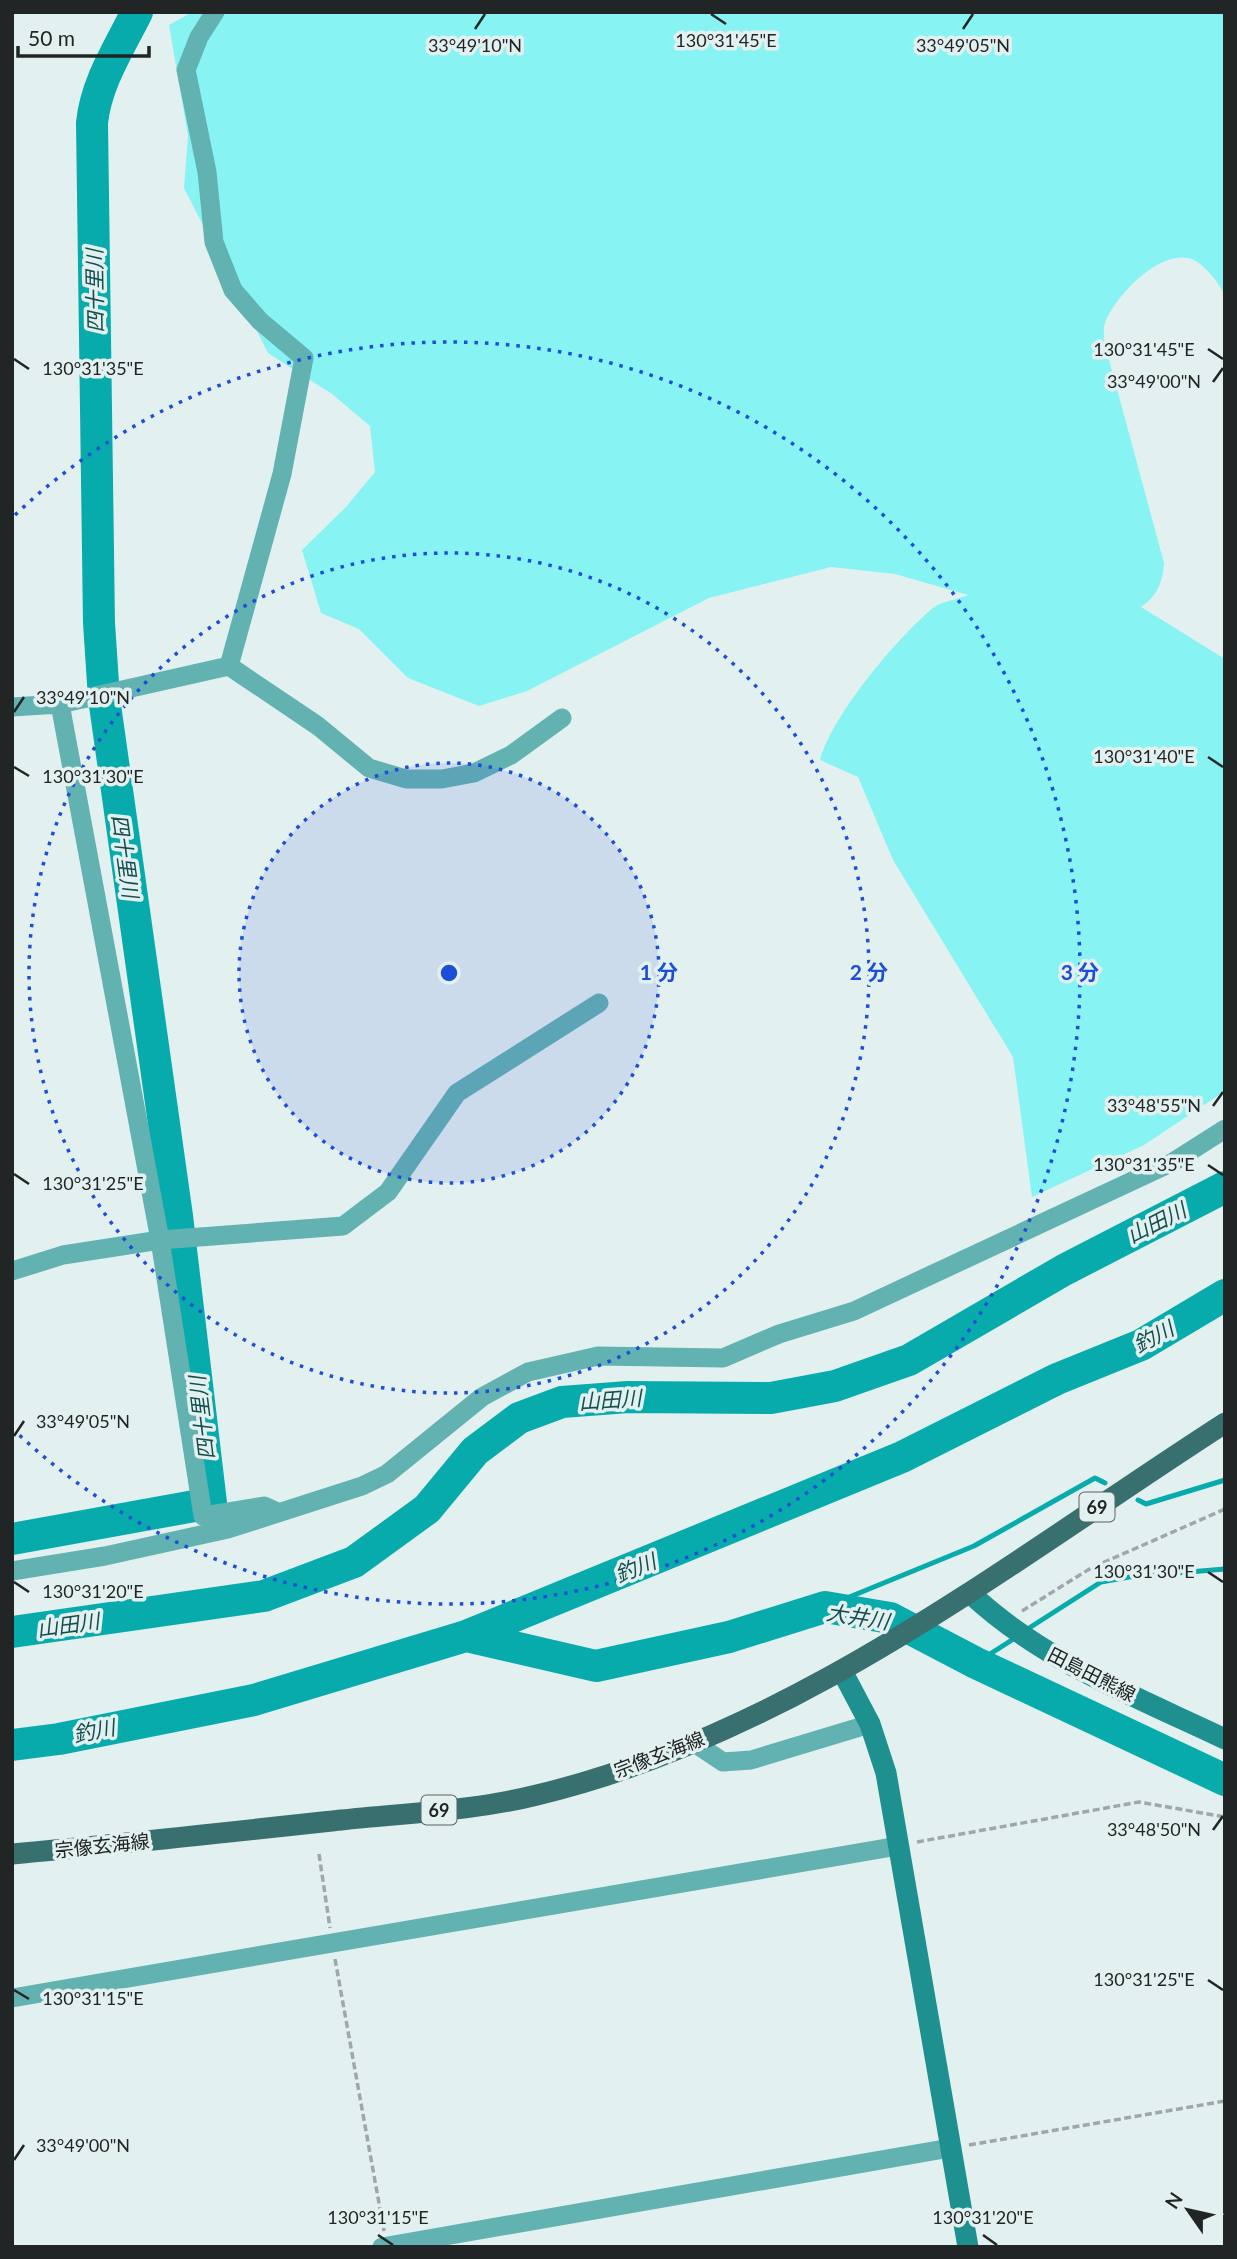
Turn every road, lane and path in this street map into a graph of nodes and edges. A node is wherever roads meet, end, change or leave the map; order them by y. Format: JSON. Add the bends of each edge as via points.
{"nodes":[{"id":1,"x":215,"y":12,"type":"edge"},
{"id":2,"x":229,"y":666,"type":"junction"},
{"id":3,"x":60,"y":704,"type":"junction"},
{"id":4,"x":12,"y":707,"type":"edge"},
{"id":5,"x":562,"y":718,"type":"dead end"},
{"id":6,"x":599,"y":1003,"type":"dead end"},
{"id":7,"x":1225,"y":1129,"type":"edge"},
{"id":8,"x":160,"y":1240,"type":"junction"},
{"id":9,"x":12,"y":1271,"type":"edge"},
{"id":10,"x":1225,"y":1423,"type":"edge"},
{"id":11,"x":1225,"y":1508,"type":"edge"},
{"id":12,"x":278,"y":1512,"type":"junction"},
{"id":13,"x":12,"y":1570,"type":"edge"},
{"id":14,"x":970,"y":1593,"type":"junction"},
{"id":15,"x":1002,"y":1623,"type":"junction"},
{"id":16,"x":842,"y":1671,"type":"junction"},
{"id":17,"x":870,"y":1724,"type":"junction"},
{"id":18,"x":1225,"y":1739,"type":"edge"},
{"id":19,"x":693,"y":1742,"type":"junction"},
{"id":20,"x":1225,"y":1817,"type":"edge"},
{"id":21,"x":898,"y":1846,"type":"junction"},
{"id":22,"x":12,"y":1854,"type":"edge"},
{"id":23,"x":319,"y":1854,"type":"dead end"},
{"id":24,"x":332,"y":1943,"type":"junction"},
{"id":25,"x":12,"y":1998,"type":"edge"},
{"id":26,"x":1225,"y":2101,"type":"edge"},
{"id":27,"x":950,"y":2148,"type":"junction"},
{"id":28,"x":384,"y":2246,"type":"edge"},
{"id":29,"x":968,"y":2247,"type":"edge"}],
"edges":[{"from":1,"to":2,"type":"street","via":[[186,70],[208,172],[214,242],[233,290],[304,358],[282,474]]},
{"from":2,"to":3,"type":"street"},
{"from":2,"to":5,"type":"street","via":[[318,726],[369,768],[406,779],[474,773],[511,755]]},
{"from":3,"to":4,"type":"street"},
{"from":3,"to":8,"type":"street"},
{"from":6,"to":8,"type":"street","via":[[457,1093],[388,1192],[343,1226]]},
{"from":7,"to":12,"type":"street","via":[[1173,1162],[854,1311],[779,1334],[723,1358],[597,1356],[528,1372],[482,1397],[387,1474]]},
{"from":8,"to":9,"type":"street","via":[[63,1255]]},
{"from":8,"to":12,"type":"street","via":[[203,1516],[264,1506]]},
{"from":10,"to":14,"type":"main road","name":"宗像玄海線","number":"69"},
{"from":11,"to":15,"type":"path","via":[[1091,1568]]},
{"from":12,"to":13,"type":"street","via":[[228,1529]]},
{"from":14,"to":15,"type":"street","name":"田島田熊線"},
{"from":14,"to":16,"type":"main road","name":"宗像玄海線","number":"69"},
{"from":15,"to":18,"type":"street","name":"田島田熊線","via":[[1063,1661]]},
{"from":16,"to":17,"type":"street"},
{"from":16,"to":19,"type":"main road","name":"宗像玄海線","number":"69"},
{"from":17,"to":19,"type":"street","via":[[751,1760],[723,1762]]},
{"from":17,"to":21,"type":"street","via":[[886,1773]]},
{"from":19,"to":22,"type":"main road","name":"宗像玄海線","number":"69","via":[[579,1784],[491,1804]]},
{"from":20,"to":21,"type":"path","via":[[1139,1802]]},
{"from":21,"to":24,"type":"street"},
{"from":21,"to":27,"type":"street"},
{"from":23,"to":24,"type":"path"},
{"from":24,"to":25,"type":"street"},
{"from":24,"to":28,"type":"path"},
{"from":26,"to":27,"type":"path"},
{"from":27,"to":28,"type":"street"},
{"from":27,"to":29,"type":"street"}]}
